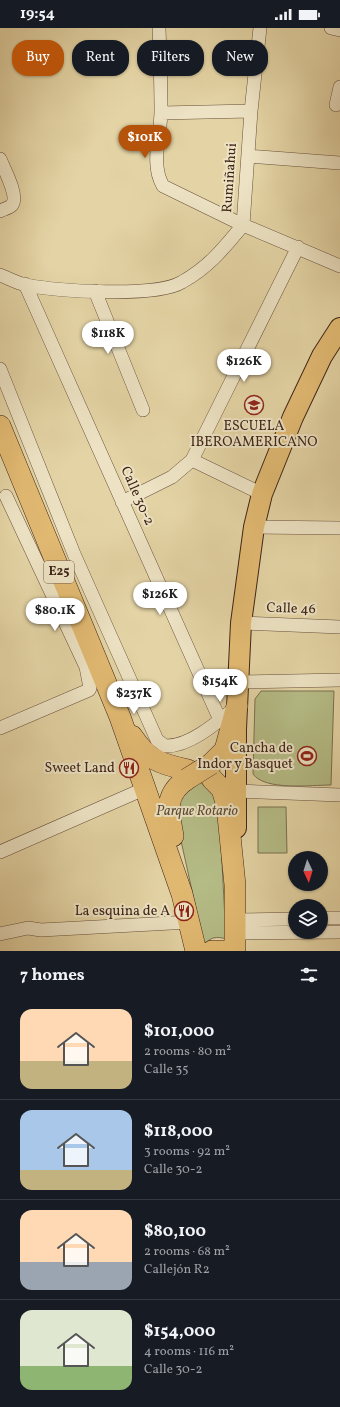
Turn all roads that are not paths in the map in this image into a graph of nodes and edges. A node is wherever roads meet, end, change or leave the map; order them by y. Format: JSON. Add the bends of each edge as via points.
{"nodes":[{"id":1,"x":159,"y":28,"type":"edge"},
{"id":2,"x":260,"y":28,"type":"edge"},
{"id":3,"x":331,"y":28,"type":"edge"},
{"id":4,"x":340,"y":30,"type":"edge"},
{"id":5,"x":340,"y":87,"type":"edge"},
{"id":6,"x":336,"y":105,"type":"dead end"},
{"id":7,"x":251,"y":111,"type":"junction"},
{"id":8,"x":161,"y":112,"type":"junction"},
{"id":9,"x":248,"y":156,"type":"junction"},
{"id":10,"x":0,"y":160,"type":"edge"},
{"id":11,"x":340,"y":163,"type":"edge"},
{"id":12,"x":0,"y":210,"type":"edge"},
{"id":13,"x":243,"y":225,"type":"junction"},
{"id":14,"x":298,"y":247,"type":"junction"},
{"id":15,"x":340,"y":266,"type":"edge"},
{"id":16,"x":0,"y":275,"type":"edge"},
{"id":17,"x":25,"y":284,"type":"junction"},
{"id":18,"x":95,"y":291,"type":"junction"},
{"id":19,"x":340,"y":328,"type":"edge"},
{"id":20,"x":0,"y":369,"type":"edge"},
{"id":21,"x":143,"y":410,"type":"dead end"},
{"id":22,"x":0,"y":426,"type":"edge"},
{"id":23,"x":192,"y":460,"type":"junction"},
{"id":24,"x":25,"y":487,"type":"junction"},
{"id":25,"x":262,"y":494,"type":"junction"},
{"id":26,"x":3,"y":497,"type":"edge"},
{"id":27,"x":122,"y":502,"type":"junction"},
{"id":28,"x":254,"y":527,"type":"junction"},
{"id":29,"x":340,"y":528,"type":"edge"},
{"id":30,"x":241,"y":623,"type":"junction"},
{"id":31,"x":340,"y":626,"type":"edge"},
{"id":32,"x":340,"y":680,"type":"edge"},
{"id":33,"x":238,"y":682,"type":"junction"},
{"id":34,"x":237,"y":706,"type":"junction"},
{"id":35,"x":220,"y":720,"type":"junction"},
{"id":36,"x":148,"y":722,"type":"junction"},
{"id":37,"x":125,"y":724,"type":"junction"},
{"id":38,"x":0,"y":728,"type":"edge"},
{"id":39,"x":212,"y":772,"type":"junction"},
{"id":40,"x":187,"y":775,"type":"junction"},
{"id":41,"x":146,"y":788,"type":"junction"},
{"id":42,"x":237,"y":791,"type":"junction"},
{"id":43,"x":340,"y":795,"type":"edge"},
{"id":44,"x":0,"y":852,"type":"edge"},
{"id":45,"x":236,"y":885,"type":"junction"},
{"id":46,"x":182,"y":894,"type":"junction"},
{"id":47,"x":328,"y":918,"type":"edge"},
{"id":48,"x":340,"y":918,"type":"edge"},
{"id":49,"x":288,"y":921,"type":"edge"},
{"id":50,"x":190,"y":922,"type":"junction"},
{"id":51,"x":340,"y":932,"type":"edge"},
{"id":52,"x":0,"y":934,"type":"edge"},
{"id":53,"x":235,"y":935,"type":"edge"},
{"id":54,"x":196,"y":951,"type":"edge"},
{"id":55,"x":212,"y":951,"type":"edge"},
{"id":56,"x":223,"y":951,"type":"edge"}],
"edges":[{"from":1,"to":8,"type":"street"},
{"from":2,"to":7,"type":"street","name":"Rumiñahui"},
{"from":3,"to":4,"type":"street"},
{"from":5,"to":6,"type":"street"},
{"from":7,"to":8,"type":"street"},
{"from":7,"to":9,"type":"street","name":"Rumiñahui"},
{"from":8,"to":13,"type":"street","via":[[157,163],[158,177],[163,186]]},
{"from":9,"to":11,"type":"street"},
{"from":9,"to":13,"type":"street","name":"Rumiñahui"},
{"from":10,"to":12,"type":"street","via":[[14,192],[14,201],[11,206]]},
{"from":13,"to":14,"type":"street","name":"Rumiñahui"},
{"from":13,"to":18,"type":"street","via":[[216,258],[169,288]]},
{"from":14,"to":15,"type":"street","name":"Rumiñahui"},
{"from":14,"to":23,"type":"street"},
{"from":16,"to":17,"type":"street"},
{"from":17,"to":18,"type":"street"},
{"from":17,"to":27,"type":"street","name":"Calle 30-2"},
{"from":18,"to":21,"type":"street"},
{"from":19,"to":25,"type":"main road","via":[[322,356],[293,417]]},
{"from":20,"to":36,"type":"street","via":[[74,554]]},
{"from":22,"to":24,"type":"highway","number":"E25"},
{"from":23,"to":25,"type":"street"},
{"from":23,"to":27,"type":"street","via":[[172,477]]},
{"from":24,"to":26,"type":"street"},
{"from":24,"to":37,"type":"highway","number":"E25","via":[[79,621]]},
{"from":25,"to":28,"type":"main road"},
{"from":26,"to":38,"type":"street","via":[[86,667],[90,688]]},
{"from":27,"to":35,"type":"street","name":"Calle 30-2"},
{"from":28,"to":29,"type":"street"},
{"from":28,"to":30,"type":"main road"},
{"from":30,"to":31,"type":"street","name":"Calle 46"},
{"from":30,"to":33,"type":"main road"},
{"from":32,"to":33,"type":"street"},
{"from":33,"to":34,"type":"main road"},
{"from":34,"to":35,"type":"street"},
{"from":34,"to":39,"type":"highway","via":[[225,750]]},
{"from":34,"to":42,"type":"main road"},
{"from":35,"to":36,"type":"street","via":[[195,736],[169,746],[160,744]]},
{"from":36,"to":37,"type":"street"},
{"from":37,"to":40,"type":"highway","via":[[145,753],[154,760]]},
{"from":37,"to":41,"type":"highway","number":"E25"},
{"from":39,"to":40,"type":"highway","bridge":true},
{"from":39,"to":45,"type":"highway","via":[[222,789],[227,806]]},
{"from":40,"to":46,"type":"highway","via":[[176,788],[168,807]]},
{"from":41,"to":44,"type":"street"},
{"from":41,"to":46,"type":"highway","number":"E25"},
{"from":42,"to":43,"type":"street"},
{"from":42,"to":45,"type":"main road"},
{"from":45,"to":53,"type":"highway"},
{"from":46,"to":50,"type":"highway","number":"E25"},
{"from":47,"to":48,"type":"street"},
{"from":49,"to":53,"type":"street"},
{"from":50,"to":52,"type":"street","via":[[41,930],[28,928]]},
{"from":50,"to":54,"type":"highway","number":"E25"},
{"from":51,"to":53,"type":"street"},
{"from":55,"to":56,"type":"highway"}]}
